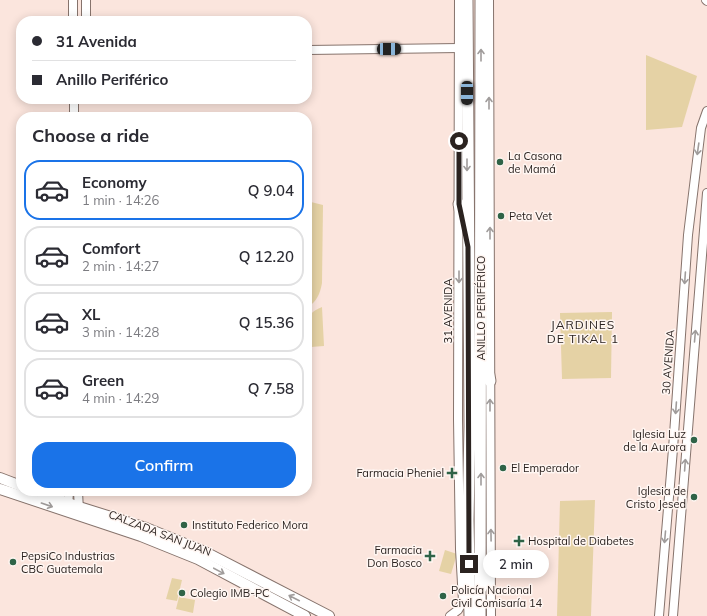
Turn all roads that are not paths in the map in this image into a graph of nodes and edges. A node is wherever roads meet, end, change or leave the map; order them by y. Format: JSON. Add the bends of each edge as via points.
{"nodes":[{"id":1,"x":73,"y":0,"type":"edge"},
{"id":2,"x":86,"y":0,"type":"edge"},
{"id":3,"x":460,"y":0,"type":"edge"},
{"id":4,"x":467,"y":0,"type":"edge"},
{"id":5,"x":481,"y":0,"type":"edge"},
{"id":6,"x":486,"y":0,"type":"edge"},
{"id":7,"x":490,"y":0,"type":"edge"},
{"id":8,"x":73,"y":16,"type":"edge"},
{"id":9,"x":86,"y":16,"type":"edge"},
{"id":10,"x":481,"y":26,"type":"junction"},
{"id":11,"x":460,"y":48,"type":"junction"},
{"id":12,"x":312,"y":50,"type":"edge"},
{"id":13,"x":707,"y":111,"type":"edge"},
{"id":14,"x":705,"y":119,"type":"edge"},
{"id":15,"x":707,"y":193,"type":"edge"},
{"id":16,"x":459,"y":204,"type":"junction"},
{"id":17,"x":468,"y":247,"type":"junction"},
{"id":18,"x":481,"y":335,"type":"junction"},
{"id":19,"x":490,"y":381,"type":"junction"},
{"id":20,"x":0,"y":478,"type":"edge"},
{"id":21,"x":16,"y":484,"type":"edge"},
{"id":22,"x":468,"y":487,"type":"junction"},
{"id":23,"x":0,"y":489,"type":"edge"},
{"id":24,"x":16,"y":493,"type":"edge"},
{"id":25,"x":26,"y":496,"type":"edge"},
{"id":26,"x":46,"y":496,"type":"edge"},
{"id":27,"x":68,"y":496,"type":"edge"},
{"id":28,"x":78,"y":496,"type":"edge"},
{"id":29,"x":459,"y":505,"type":"junction"},
{"id":30,"x":68,"y":507,"type":"junction"},
{"id":31,"x":79,"y":511,"type":"junction"},
{"id":32,"x":492,"y":568,"type":"junction"},
{"id":33,"x":474,"y":589,"type":"junction"},
{"id":34,"x":463,"y":601,"type":"junction"},
{"id":35,"x":660,"y":601,"type":"junction"},
{"id":36,"x":305,"y":616,"type":"edge"},
{"id":37,"x":329,"y":616,"type":"edge"},
{"id":38,"x":450,"y":616,"type":"edge"},
{"id":39,"x":470,"y":616,"type":"edge"},
{"id":40,"x":480,"y":616,"type":"edge"},
{"id":41,"x":491,"y":616,"type":"edge"},
{"id":42,"x":659,"y":616,"type":"edge"},
{"id":43,"x":673,"y":616,"type":"edge"}],
"edges":[{"from":1,"to":8,"type":"street"},
{"from":2,"to":9,"type":"street"},
{"from":3,"to":11,"type":"street","name":"31 AVENIDA"},
{"from":4,"to":17,"type":"highway","name":"ANILLO PERIFÉRICO","one_way":true},
{"from":5,"to":10,"type":"highway","name":"ANILLO PERIFÉRICO"},
{"from":6,"to":10,"type":"highway"},
{"from":19,"to":7,"type":"street","one_way":true},
{"from":18,"to":10,"type":"highway","name":"ANILLO PERIFÉRICO","one_way":true},
{"from":11,"to":12,"type":"street"},
{"from":11,"to":16,"type":"street","name":"31 AVENIDA"},
{"from":13,"to":14,"type":"street","name":"30 AVENIDA"},
{"from":14,"to":35,"type":"street","name":"30 AVENIDA","one_way":true,"via":[[697,153],[688,236]]},
{"from":43,"to":15,"type":"street","one_way":true},
{"from":16,"to":17,"type":"highway"},
{"from":16,"to":29,"type":"street","name":"31 AVENIDA","one_way":true},
{"from":17,"to":22,"type":"highway","name":"ANILLO PERIFÉRICO"},
{"from":18,"to":19,"type":"highway"},
{"from":33,"to":18,"type":"highway","name":"ANILLO PERIFÉRICO","one_way":true},
{"from":32,"to":19,"type":"street","one_way":true},
{"from":20,"to":21,"type":"main road"},
{"from":22,"to":29,"type":"highway"},
{"from":22,"to":33,"type":"highway","name":"ANILLO PERIFÉRICO"},
{"from":23,"to":24,"type":"main road","name":"CALZADA SAN JUAN","one_way":true},
{"from":25,"to":30,"type":"main road","name":"CALZADA SAN JUAN","one_way":true},
{"from":26,"to":30,"type":"main road","name":"CALZADA SAN JUAN"},
{"from":27,"to":30,"type":"street"},
{"from":28,"to":31,"type":"street"},
{"from":29,"to":34,"type":"street","name":"31 AVENIDA"},
{"from":30,"to":31,"type":"main road","name":"CALZADA SAN JUAN"},
{"from":31,"to":36,"type":"main road","name":"CALZADA SAN JUAN","one_way":true,"via":[[198,559]]},
{"from":37,"to":31,"type":"main road","name":"CALZADA SAN JUAN","one_way":true,"via":[[206,552],[146,528]]},
{"from":32,"to":33,"type":"highway"},
{"from":32,"to":41,"type":"street"},
{"from":33,"to":34,"type":"highway"},
{"from":33,"to":39,"type":"highway","name":"ANILLO PERIFÉRICO"},
{"from":33,"to":40,"type":"highway","name":"ANILLO PERIFÉRICO"},
{"from":34,"to":38,"type":"street","via":[[458,610]]},
{"from":34,"to":39,"type":"highway"},
{"from":35,"to":42,"type":"street","name":"30 AVENIDA"},
{"from":35,"to":43,"type":"street","via":[[664,596],[671,599]]}]}
